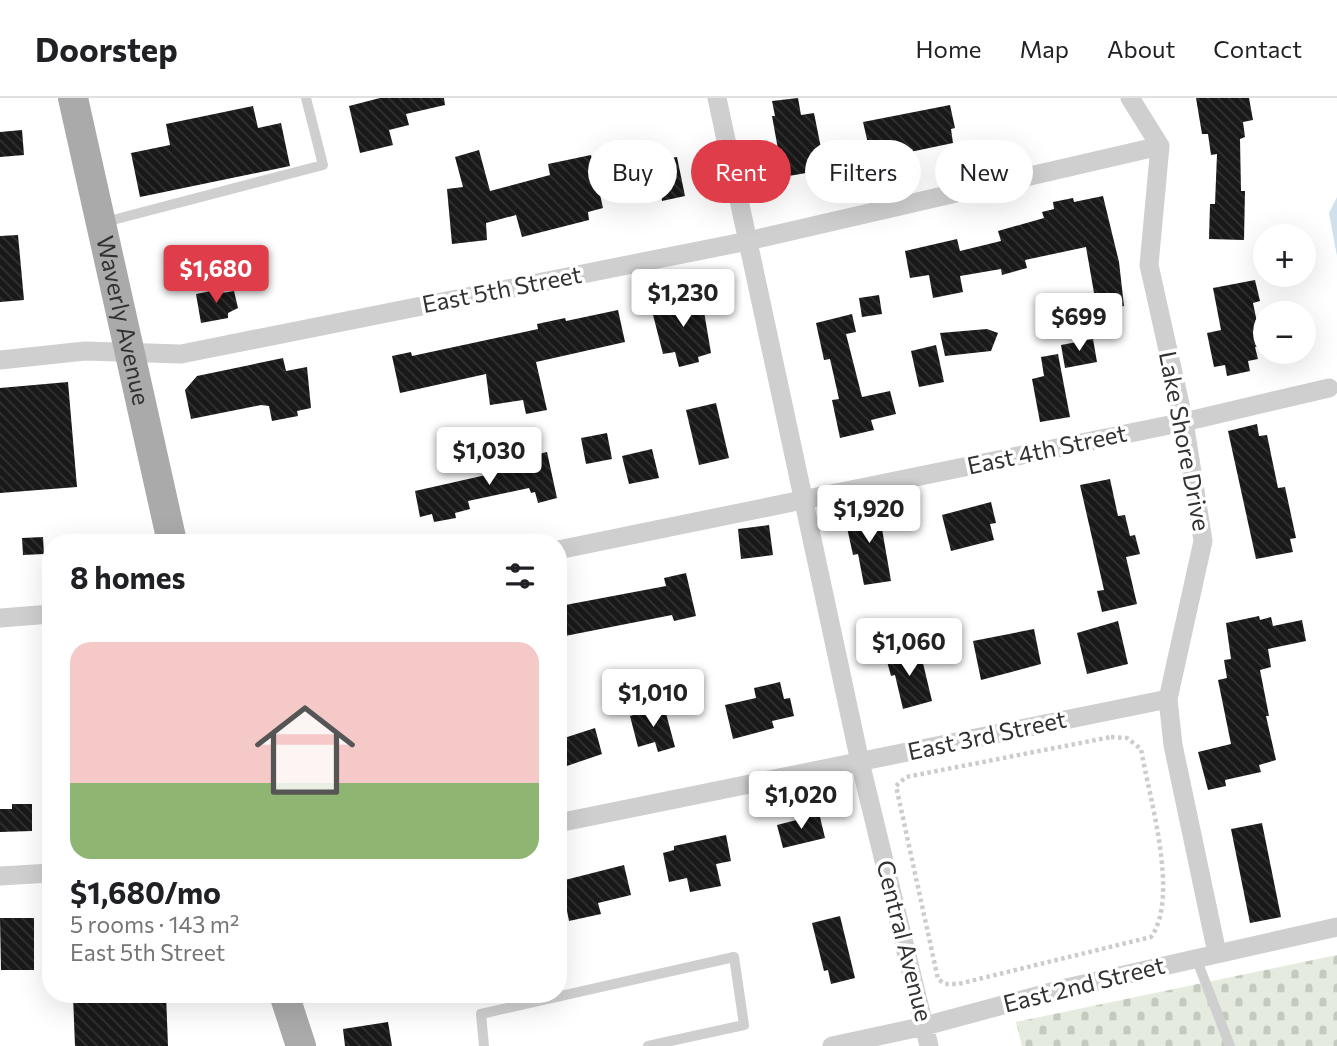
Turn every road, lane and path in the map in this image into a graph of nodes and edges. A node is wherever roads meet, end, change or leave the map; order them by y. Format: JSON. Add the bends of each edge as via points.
{"nodes":[{"id":1,"x":73,"y":98,"type":"edge"},
{"id":2,"x":306,"y":98,"type":"edge"},
{"id":3,"x":716,"y":98,"type":"edge"},
{"id":4,"x":1130,"y":98,"type":"edge"},
{"id":5,"x":1160,"y":146,"type":"junction"},
{"id":6,"x":102,"y":223,"type":"junction"},
{"id":7,"x":748,"y":241,"type":"junction"},
{"id":8,"x":129,"y":352,"type":"junction"},
{"id":9,"x":0,"y":360,"type":"edge"},
{"id":10,"x":1329,"y":388,"type":"dead end"},
{"id":11,"x":1184,"y":422,"type":"junction"},
{"id":12,"x":805,"y":500,"type":"junction"},
{"id":13,"x":170,"y":534,"type":"edge"},
{"id":14,"x":567,"y":548,"type":"edge"},
{"id":15,"x":42,"y":615,"type":"edge"},
{"id":16,"x":0,"y":618,"type":"edge"},
{"id":17,"x":1168,"y":699,"type":"junction"},
{"id":18,"x":860,"y":762,"type":"junction"},
{"id":19,"x":567,"y":821,"type":"edge"},
{"id":20,"x":42,"y":874,"type":"edge"},
{"id":21,"x":0,"y":876,"type":"edge"},
{"id":22,"x":1337,"y":928,"type":"edge"},
{"id":23,"x":1217,"y":953,"type":"junction"},
{"id":24,"x":1196,"y":958,"type":"junction"},
{"id":25,"x":1058,"y":959,"type":"joint"},
{"id":26,"x":567,"y":995,"type":"edge"},
{"id":27,"x":288,"y":1003,"type":"edge"},
{"id":28,"x":530,"y":1003,"type":"edge"},
{"id":29,"x":925,"y":1026,"type":"junction"},
{"id":30,"x":695,"y":1041,"type":"edge"},
{"id":31,"x":301,"y":1046,"type":"edge"},
{"id":32,"x":484,"y":1046,"type":"edge"},
{"id":33,"x":648,"y":1046,"type":"edge"},
{"id":34,"x":832,"y":1046,"type":"edge"},
{"id":35,"x":929,"y":1046,"type":"edge"},
{"id":36,"x":1230,"y":1046,"type":"edge"}],
"edges":[{"from":1,"to":6,"type":"main road","name":"Waverly Avenue"},
{"from":2,"to":6,"type":"lane","via":[[323,165]]},
{"from":3,"to":7,"type":"street","name":"Central Avenue"},
{"from":4,"to":5,"type":"street"},
{"from":5,"to":7,"type":"street","name":"East 5th Street"},
{"from":5,"to":11,"type":"street","name":"Lake Shore Drive","via":[[1149,265]]},
{"from":6,"to":8,"type":"main road","name":"Waverly Avenue"},
{"from":7,"to":8,"type":"street","name":"East 5th Street","via":[[181,354]]},
{"from":7,"to":12,"type":"street","name":"Central Avenue"},
{"from":8,"to":9,"type":"street","name":"East 5th Street","via":[[85,351]]},
{"from":8,"to":13,"type":"main road","name":"Waverly Avenue"},
{"from":10,"to":11,"type":"street","name":"East 4th Street"},
{"from":11,"to":12,"type":"street","name":"East 4th Street"},
{"from":11,"to":17,"type":"street","name":"Lake Shore Drive","via":[[1203,541]]},
{"from":12,"to":14,"type":"street","name":"East 4th Street"},
{"from":12,"to":18,"type":"street","name":"Central Avenue"},
{"from":15,"to":16,"type":"street"},
{"from":17,"to":18,"type":"street","name":"East 3rd Street"},
{"from":17,"to":23,"type":"street","name":"Lake Shore Drive","via":[[1178,770]]},
{"from":18,"to":19,"type":"street","name":"East 3rd Street"},
{"from":18,"to":29,"type":"street","name":"Central Avenue"},
{"from":20,"to":21,"type":"street"},
{"from":22,"to":23,"type":"street","name":"East 2nd Street"},
{"from":23,"to":24,"type":"street","name":"East 2nd Street"},
{"from":24,"to":29,"type":"street","name":"East 2nd Street"},
{"from":24,"to":36,"type":"lane"},
{"from":25,"to":25,"type":"path","via":[[1151,937],[1160,925],[1165,874],[1140,749],[1127,738],[1111,737],[906,776],[896,786],[898,799],[938,979],[958,984]]},
{"from":26,"to":30,"type":"lane","via":[[734,957],[744,1025]]},
{"from":27,"to":31,"type":"main road"},
{"from":28,"to":32,"type":"lane","via":[[481,1014]]},
{"from":29,"to":34,"type":"street","name":"East 2nd Street"},
{"from":29,"to":35,"type":"street","name":"Central Avenue"},
{"from":30,"to":33,"type":"lane"}]}
